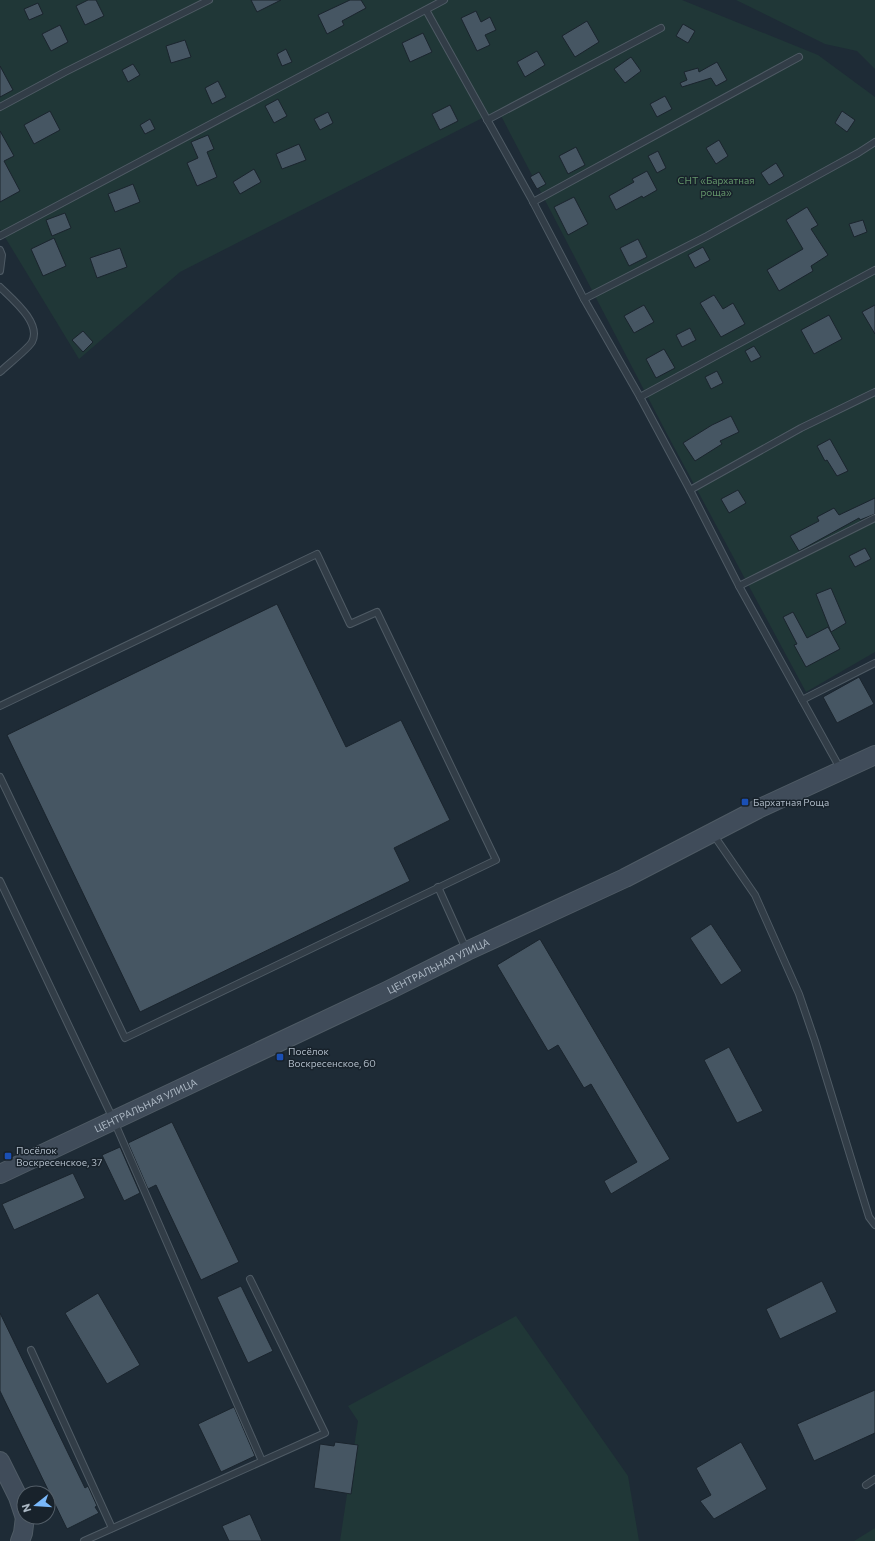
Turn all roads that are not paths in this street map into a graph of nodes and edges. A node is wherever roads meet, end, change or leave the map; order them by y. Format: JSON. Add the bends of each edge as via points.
{"nodes":[{"id":1,"x":209,"y":0,"type":"edge"},
{"id":2,"x":444,"y":0,"type":"edge"},
{"id":3,"x":426,"y":10,"type":"junction"},
{"id":4,"x":661,"y":28,"type":"dead end"},
{"id":5,"x":799,"y":58,"type":"dead end"},
{"id":6,"x":0,"y":107,"type":"edge"},
{"id":7,"x":487,"y":120,"type":"junction"},
{"id":8,"x":875,"y":142,"type":"edge"},
{"id":9,"x":533,"y":202,"type":"junction"},
{"id":10,"x":0,"y":236,"type":"edge"},
{"id":11,"x":0,"y":250,"type":"edge"},
{"id":12,"x":875,"y":270,"type":"edge"},
{"id":13,"x":0,"y":271,"type":"edge"},
{"id":14,"x":0,"y":287,"type":"edge"},
{"id":15,"x":584,"y":299,"type":"junction"},
{"id":16,"x":0,"y":372,"type":"edge"},
{"id":17,"x":875,"y":392,"type":"edge"},
{"id":18,"x":640,"y":397,"type":"junction"},
{"id":19,"x":690,"y":490,"type":"junction"},
{"id":20,"x":875,"y":518,"type":"edge"},
{"id":21,"x":739,"y":586,"type":"junction"},
{"id":22,"x":875,"y":663,"type":"edge"},
{"id":23,"x":802,"y":700,"type":"junction"},
{"id":24,"x":0,"y":706,"type":"edge"},
{"id":25,"x":875,"y":755,"type":"edge"},
{"id":26,"x":841,"y":770,"type":"junction"},
{"id":27,"x":0,"y":777,"type":"edge"},
{"id":28,"x":712,"y":832,"type":"junction"},
{"id":29,"x":0,"y":881,"type":"edge"},
{"id":30,"x":438,"y":888,"type":"junction"},
{"id":31,"x":467,"y":951,"type":"junction"},
{"id":32,"x":114,"y":1121,"type":"junction"},
{"id":33,"x":0,"y":1174,"type":"edge"},
{"id":34,"x":875,"y":1225,"type":"edge"},
{"id":35,"x":250,"y":1279,"type":"dead end"},
{"id":36,"x":31,"y":1350,"type":"dead end"},
{"id":37,"x":0,"y":1461,"type":"edge"},
{"id":38,"x":262,"y":1461,"type":"junction"},
{"id":39,"x":875,"y":1479,"type":"edge"},
{"id":40,"x":866,"y":1485,"type":"dead end"},
{"id":41,"x":16,"y":1493,"type":"edge"},
{"id":42,"x":23,"y":1525,"type":"edge"},
{"id":43,"x":112,"y":1528,"type":"junction"},
{"id":44,"x":20,"y":1541,"type":"edge"},
{"id":45,"x":84,"y":1541,"type":"edge"}],
"edges":[{"from":1,"to":6,"type":"lane"},
{"from":2,"to":3,"type":"lane"},
{"from":3,"to":7,"type":"lane"},
{"from":3,"to":10,"type":"lane"},
{"from":4,"to":7,"type":"lane"},
{"from":5,"to":9,"type":"lane"},
{"from":7,"to":9,"type":"lane"},
{"from":8,"to":15,"type":"lane","via":[[707,236]]},
{"from":9,"to":15,"type":"lane"},
{"from":11,"to":13,"type":"lane"},
{"from":12,"to":18,"type":"lane"},
{"from":14,"to":16,"type":"lane","via":[[25,312],[32,322],[34,334],[32,343]]},
{"from":15,"to":18,"type":"lane"},
{"from":17,"to":19,"type":"lane","via":[[801,428]]},
{"from":18,"to":19,"type":"lane"},
{"from":19,"to":21,"type":"lane"},
{"from":20,"to":21,"type":"lane"},
{"from":21,"to":23,"type":"lane"},
{"from":22,"to":23,"type":"lane"},
{"from":23,"to":26,"type":"lane"},
{"from":24,"to":30,"type":"lane","via":[[317,554],[350,624],[377,612],[496,860]]},
{"from":25,"to":26,"type":"main road","name":"ЦЕНТРАЛЬНАЯ УЛИЦА"},
{"from":26,"to":28,"type":"main road","name":"ЦЕНТРАЛЬНАЯ УЛИЦА"},
{"from":27,"to":30,"type":"lane","via":[[125,1038]]},
{"from":28,"to":31,"type":"main road","name":"ЦЕНТРАЛЬНАЯ УЛИЦА","via":[[625,878]]},
{"from":28,"to":34,"type":"lane","via":[[755,895],[798,994],[869,1217]]},
{"from":29,"to":32,"type":"lane"},
{"from":30,"to":31,"type":"lane"},
{"from":31,"to":32,"type":"main road","name":"ЦЕНТРАЛЬНАЯ УЛИЦА"},
{"from":32,"to":33,"type":"main road","name":"ЦЕНТРАЛЬНАЯ УЛИЦА"},
{"from":32,"to":38,"type":"lane"},
{"from":35,"to":38,"type":"lane","via":[[325,1433]]},
{"from":36,"to":43,"type":"lane"},
{"from":37,"to":41,"type":"main road"},
{"from":38,"to":43,"type":"lane"},
{"from":39,"to":40,"type":"lane"},
{"from":42,"to":44,"type":"main road"},
{"from":43,"to":45,"type":"lane"}]}
